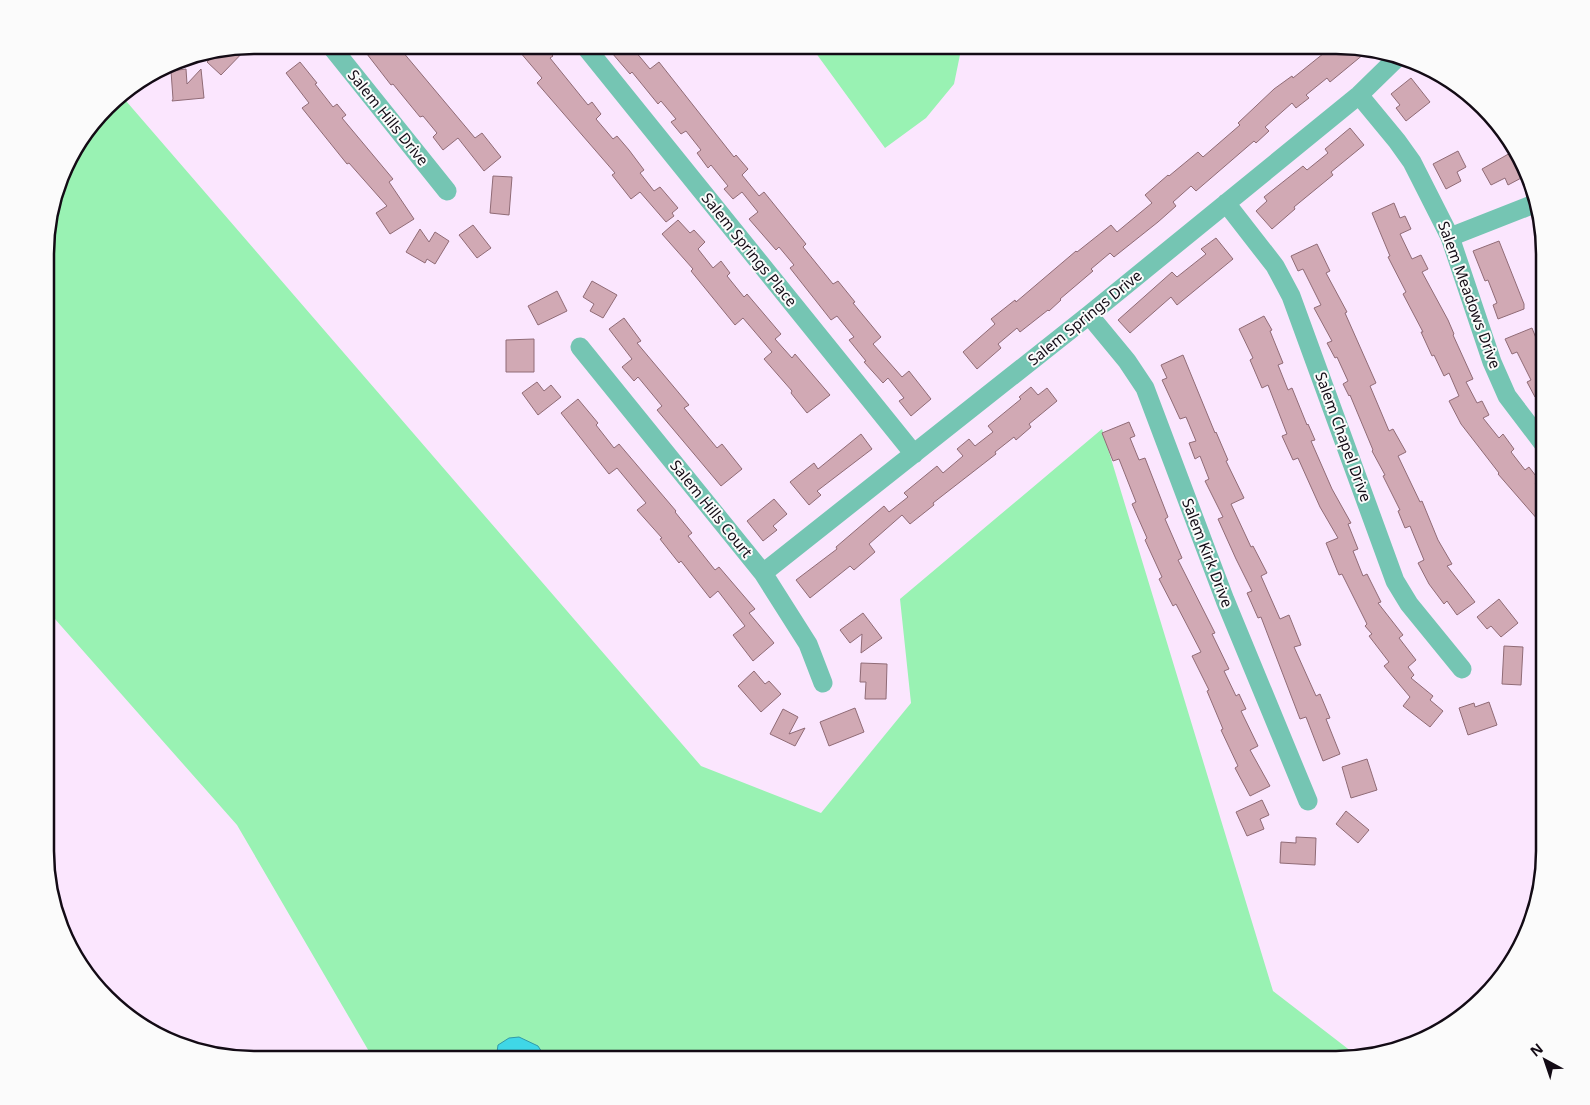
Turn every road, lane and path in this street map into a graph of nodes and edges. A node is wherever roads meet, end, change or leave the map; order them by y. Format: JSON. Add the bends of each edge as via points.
{"nodes":[{"id":1,"x":337,"y":54,"type":"edge"},
{"id":2,"x":591,"y":54,"type":"edge"},
{"id":3,"x":1393,"y":62,"type":"edge"},
{"id":4,"x":1359,"y":95,"type":"junction"},
{"id":5,"x":447,"y":191,"type":"dead end"},
{"id":6,"x":1226,"y":203,"type":"junction"},
{"id":7,"x":1530,"y":206,"type":"edge"},
{"id":8,"x":1450,"y":237,"type":"junction"},
{"id":9,"x":1089,"y":315,"type":"junction"},
{"id":10,"x":580,"y":347,"type":"dead end"},
{"id":11,"x":1536,"y":434,"type":"edge"},
{"id":12,"x":914,"y":454,"type":"junction"},
{"id":13,"x":763,"y":573,"type":"junction"},
{"id":14,"x":1462,"y":669,"type":"dead end"},
{"id":15,"x":823,"y":683,"type":"dead end"},
{"id":16,"x":1308,"y":801,"type":"dead end"}],
"edges":[{"from":1,"to":5,"type":"street","name":"Salem Hills Drive"},
{"from":2,"to":12,"type":"street","name":"Salem Springs Place"},
{"from":3,"to":4,"type":"street","name":"Salem Springs Drive"},
{"from":4,"to":6,"type":"street","name":"Salem Springs Drive"},
{"from":4,"to":8,"type":"street","name":"Salem Meadows Drive","via":[[1412,162]]},
{"from":6,"to":9,"type":"street","name":"Salem Springs Drive"},
{"from":6,"to":14,"type":"street","name":"Salem Chapel Drive","via":[[1276,266],[1291,296],[1395,580],[1409,604]]},
{"from":7,"to":8,"type":"street"},
{"from":8,"to":11,"type":"street","name":"Salem Meadows Drive","via":[[1492,362],[1508,396]]},
{"from":9,"to":12,"type":"street","name":"Salem Springs Drive"},
{"from":9,"to":16,"type":"street","name":"Salem Kirk Drive","via":[[1145,388],[1225,600]]},
{"from":10,"to":13,"type":"street","name":"Salem Hills Court"},
{"from":12,"to":13,"type":"street","name":"Salem Springs Drive"},
{"from":13,"to":15,"type":"street","name":"Salem Hills Court","via":[[808,644]]}]}
